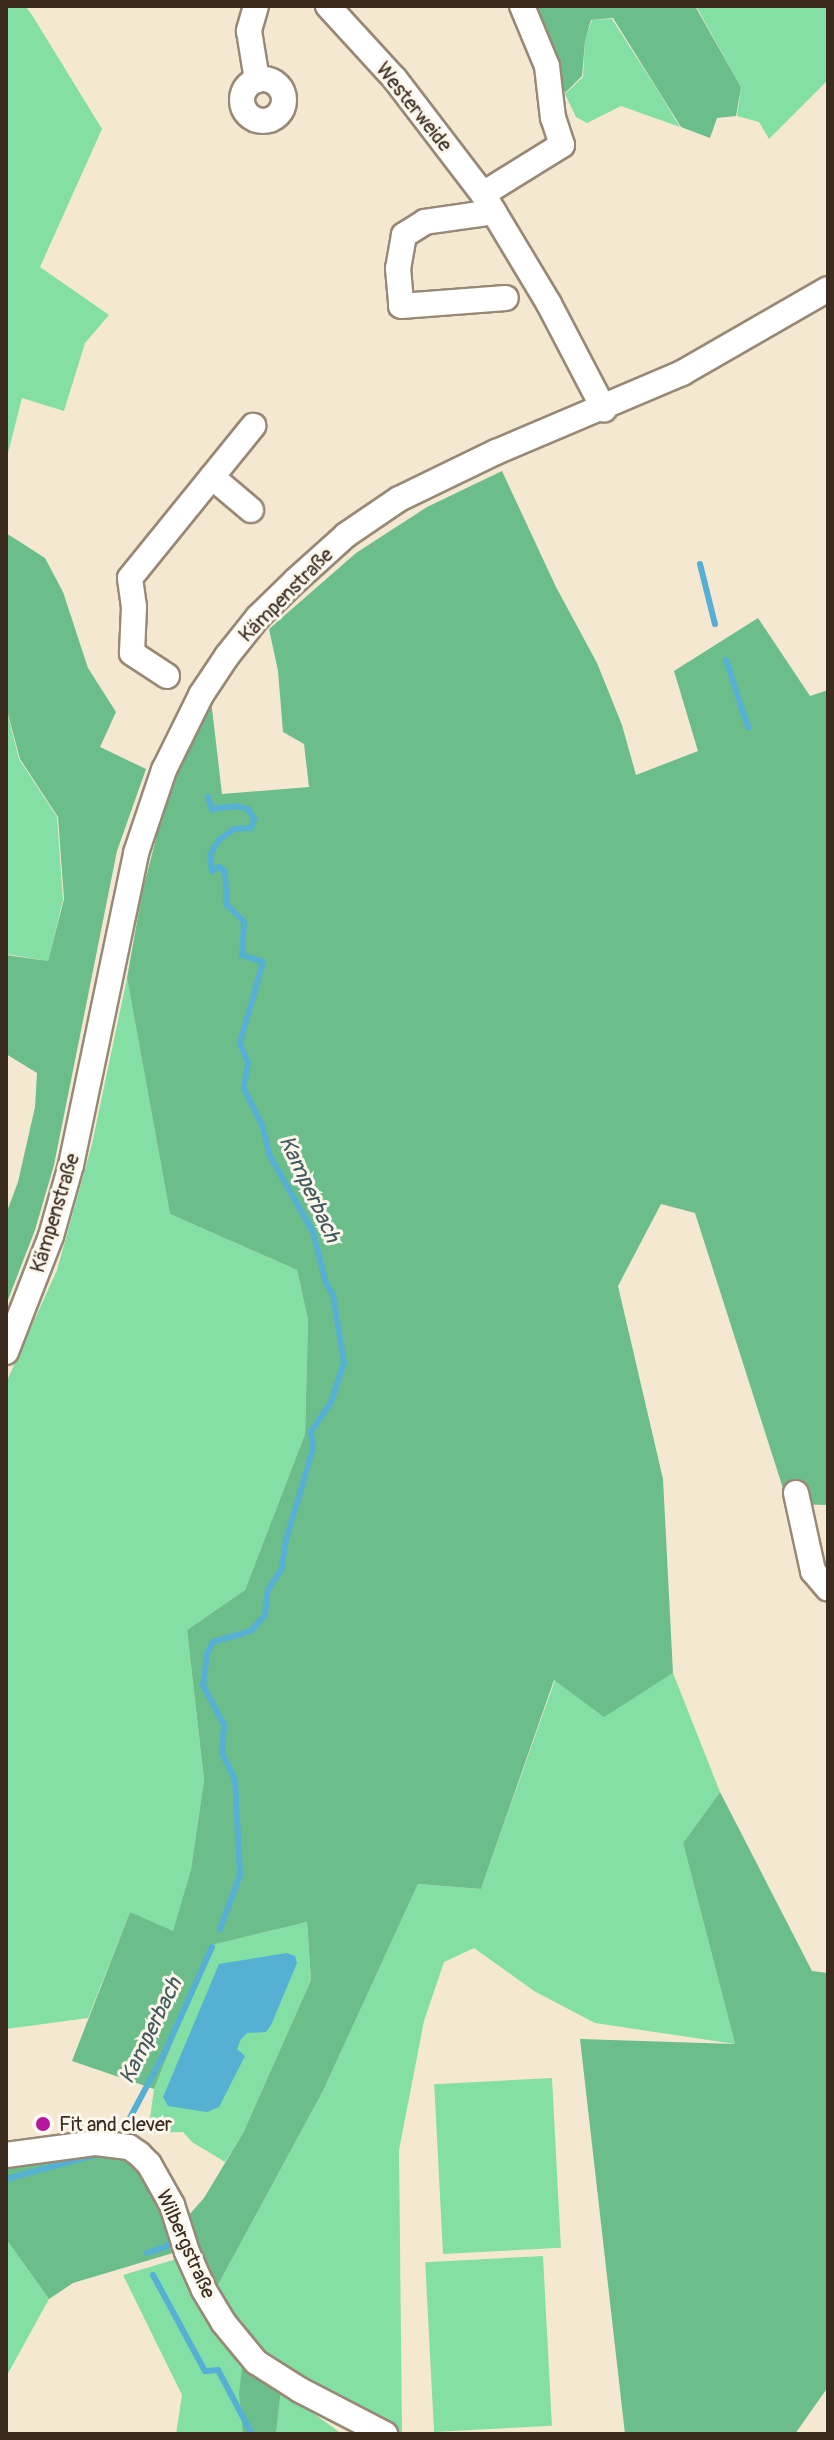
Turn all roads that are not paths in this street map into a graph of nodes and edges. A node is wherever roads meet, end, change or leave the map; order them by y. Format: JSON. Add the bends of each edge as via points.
{"nodes":[{"id":1,"x":256,"y":6,"type":"edge"},
{"id":2,"x":328,"y":6,"type":"edge"},
{"id":3,"x":522,"y":6,"type":"edge"},
{"id":4,"x":257,"y":80,"type":"dead end"},
{"id":5,"x":488,"y":203,"type":"junction"},
{"id":6,"x":828,"y":289,"type":"edge"},
{"id":7,"x":506,"y":298,"type":"dead end"},
{"id":8,"x":604,"y":409,"type":"junction"},
{"id":9,"x":253,"y":426,"type":"dead end"},
{"id":10,"x":212,"y":477,"type":"junction"},
{"id":11,"x":251,"y":510,"type":"dead end"},
{"id":12,"x":167,"y":676,"type":"dead end"},
{"id":13,"x":6,"y":1352,"type":"edge"},
{"id":14,"x":796,"y":1493,"type":"dead end"},
{"id":15,"x":828,"y":1589,"type":"edge"},
{"id":16,"x":6,"y":2155,"type":"edge"},
{"id":17,"x":385,"y":2434,"type":"edge"}],
"edges":[{"from":1,"to":4,"type":"street","via":[[249,31]]},
{"from":2,"to":5,"type":"street","name":"Westerweide","via":[[395,79]]},
{"from":3,"to":5,"type":"street","via":[[547,66],[562,145]]},
{"from":5,"to":7,"type":"street","via":[[411,227],[400,245],[401,306]]},
{"from":5,"to":8,"type":"street","name":"Westerweide"},
{"from":6,"to":8,"type":"street","name":"Kämpenstraße","via":[[682,373]]},
{"from":8,"to":13,"type":"street","name":"Kämpenstraße","via":[[443,476],[346,535],[258,617],[201,695],[164,770],[136,853],[71,1165],[51,1236]]},
{"from":9,"to":10,"type":"street"},
{"from":10,"to":11,"type":"street"},
{"from":10,"to":12,"type":"street","via":[[130,578],[132,653]]},
{"from":14,"to":15,"type":"street","via":[[813,1571]]},
{"from":16,"to":17,"type":"street","name":"Wilbergstraße","via":[[96,2143],[129,2147],[139,2154],[172,2205],[204,2290],[256,2362]]}]}
